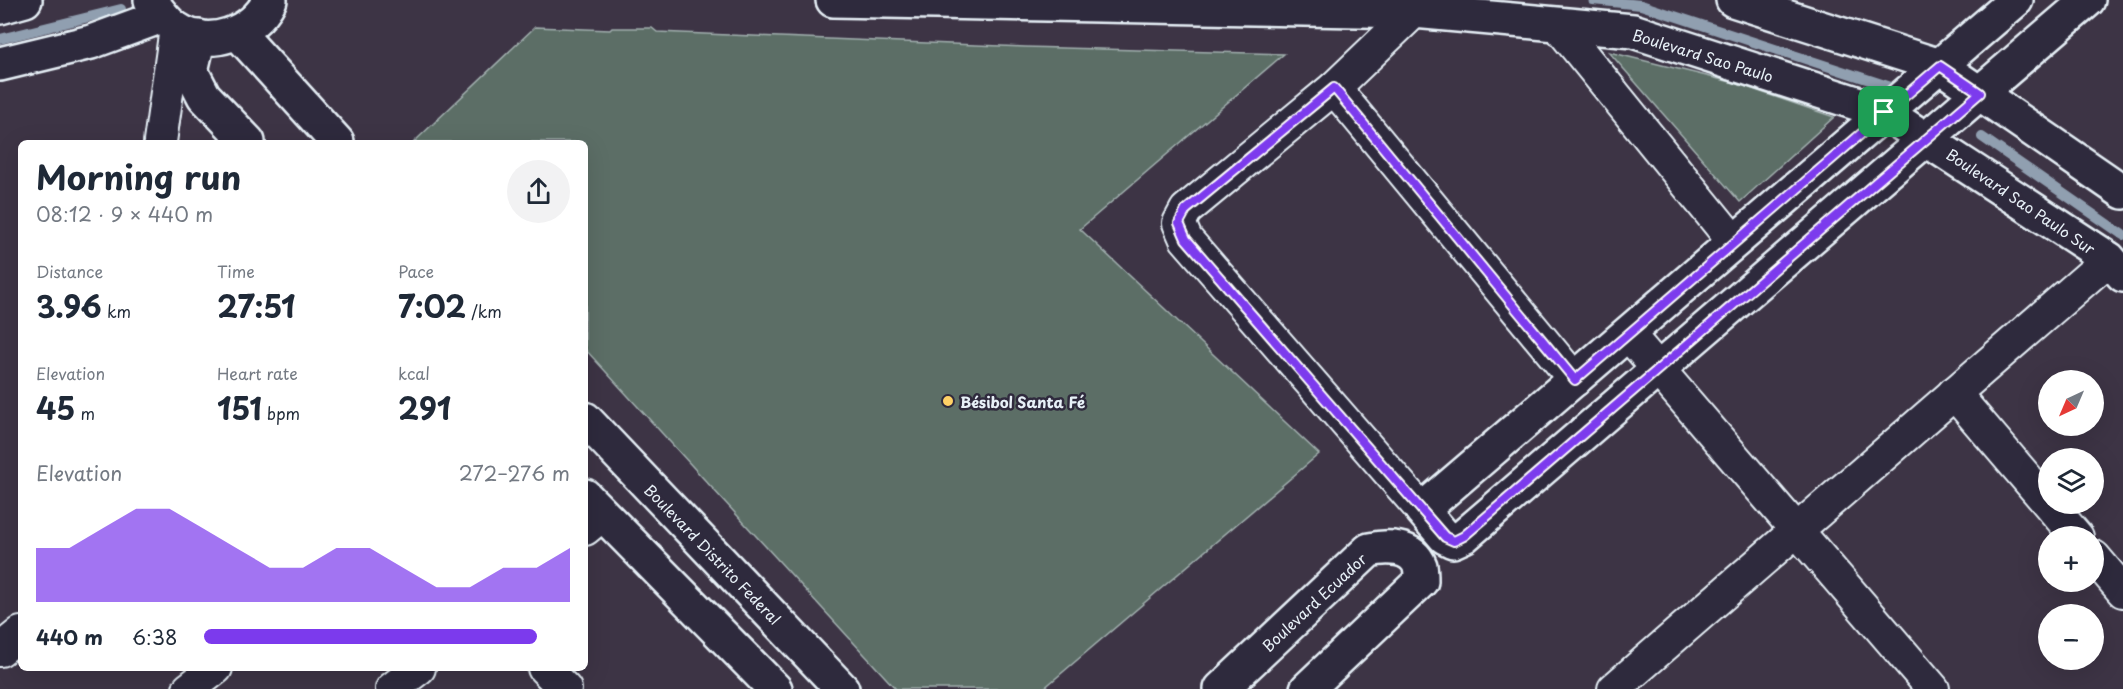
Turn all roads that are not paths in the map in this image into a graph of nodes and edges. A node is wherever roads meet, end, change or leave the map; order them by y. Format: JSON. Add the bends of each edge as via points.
{"nodes":[{"id":1,"x":25,"y":0,"type":"edge"},
{"id":2,"x":270,"y":0,"type":"edge"},
{"id":3,"x":834,"y":0,"type":"edge"},
{"id":4,"x":1733,"y":0,"type":"edge"},
{"id":5,"x":2088,"y":0,"type":"edge"},
{"id":6,"x":2008,"y":3,"type":"edge"},
{"id":7,"x":1420,"y":6,"type":"edge"},
{"id":8,"x":0,"y":7,"type":"edge"},
{"id":9,"x":172,"y":21,"type":"edge"},
{"id":10,"x":1558,"y":25,"type":"junction"},
{"id":11,"x":238,"y":33,"type":"junction"},
{"id":12,"x":0,"y":64,"type":"edge"},
{"id":13,"x":1940,"y":66,"type":"junction"},
{"id":14,"x":1334,"y":88,"type":"junction"},
{"id":15,"x":1980,"y":93,"type":"junction"},
{"id":16,"x":1884,"y":112,"type":"junction"},
{"id":17,"x":1927,"y":138,"type":"junction"},
{"id":18,"x":160,"y":140,"type":"edge"},
{"id":19,"x":246,"y":140,"type":"edge"},
{"id":20,"x":335,"y":140,"type":"edge"},
{"id":21,"x":2123,"y":192,"type":"edge"},
{"id":22,"x":1734,"y":242,"type":"junction"},
{"id":23,"x":2116,"y":267,"type":"edge"},
{"id":24,"x":1628,"y":334,"type":"junction"},
{"id":25,"x":1658,"y":368,"type":"junction"},
{"id":26,"x":1575,"y":380,"type":"junction"},
{"id":27,"x":1954,"y":393,"type":"junction"},
{"id":28,"x":588,"y":423,"type":"edge"},
{"id":29,"x":1422,"y":510,"type":"junction"},
{"id":30,"x":591,"y":513,"type":"edge"},
{"id":31,"x":2068,"y":526,"type":"edge"},
{"id":32,"x":1797,"y":529,"type":"junction"},
{"id":33,"x":2104,"y":569,"type":"edge"},
{"id":34,"x":2123,"y":591,"type":"edge"},
{"id":35,"x":18,"y":635,"type":"edge"},
{"id":36,"x":0,"y":650,"type":"edge"},
{"id":37,"x":212,"y":671,"type":"edge"},
{"id":38,"x":415,"y":671,"type":"edge"},
{"id":39,"x":547,"y":671,"type":"edge"},
{"id":40,"x":189,"y":689,"type":"edge"},
{"id":41,"x":392,"y":689,"type":"edge"},
{"id":42,"x":565,"y":689,"type":"edge"},
{"id":43,"x":775,"y":689,"type":"edge"},
{"id":44,"x":842,"y":689,"type":"edge"},
{"id":45,"x":1221,"y":689,"type":"edge"},
{"id":46,"x":1307,"y":689,"type":"edge"},
{"id":47,"x":1614,"y":689,"type":"edge"},
{"id":48,"x":1933,"y":689,"type":"edge"}],
"edges":[{"from":1,"to":8,"type":"street"},
{"from":2,"to":11,"type":"street","via":[[257,20]]},
{"from":3,"to":7,"type":"street","name":"Boulevard Sao Paulo"},
{"from":4,"to":13,"type":"street"},
{"from":5,"to":15,"type":"street"},
{"from":6,"to":13,"type":"street"},
{"from":7,"to":10,"type":"street","name":"Boulevard Sao Paulo"},
{"from":7,"to":14,"type":"street"},
{"from":9,"to":11,"type":"street","via":[[219,38]]},
{"from":9,"to":12,"type":"street"},
{"from":9,"to":18,"type":"street"},
{"from":9,"to":19,"type":"street","via":[[204,96]]},
{"from":10,"to":16,"type":"street","name":"Boulevard Sao Paulo","via":[[1633,31]]},
{"from":10,"to":22,"type":"street"},
{"from":11,"to":20,"type":"street"},
{"from":13,"to":15,"type":"street"},
{"from":13,"to":16,"type":"street"},
{"from":14,"to":26,"type":"street"},
{"from":14,"to":29,"type":"street","via":[[1186,210],[1179,223],[1186,239]]},
{"from":15,"to":17,"type":"street"},
{"from":15,"to":21,"type":"street"},
{"from":16,"to":17,"type":"street","name":"Boulevard Sao Paulo Sur"},
{"from":16,"to":22,"type":"street"},
{"from":17,"to":23,"type":"street","name":"Boulevard Sao Paulo Sur"},
{"from":17,"to":25,"type":"street"},
{"from":22,"to":24,"type":"street"},
{"from":23,"to":27,"type":"street"},
{"from":24,"to":25,"type":"street"},
{"from":24,"to":26,"type":"street"},
{"from":25,"to":29,"type":"street","via":[[1464,536],[1454,541],[1445,537]]},
{"from":25,"to":32,"type":"street"},
{"from":26,"to":29,"type":"street"},
{"from":27,"to":31,"type":"street"},
{"from":27,"to":32,"type":"street"},
{"from":28,"to":44,"type":"street","name":"Boulevard Distrito Federal"},
{"from":30,"to":43,"type":"street"},
{"from":32,"to":47,"type":"street"},
{"from":32,"to":48,"type":"street"},
{"from":33,"to":34,"type":"street"},
{"from":35,"to":36,"type":"street"},
{"from":37,"to":40,"type":"street"},
{"from":38,"to":41,"type":"street"},
{"from":39,"to":42,"type":"street"},
{"from":45,"to":46,"type":"street","name":"Boulevard Ecuador","via":[[1369,549],[1386,546],[1411,555],[1420,566],[1421,581]]}]}
